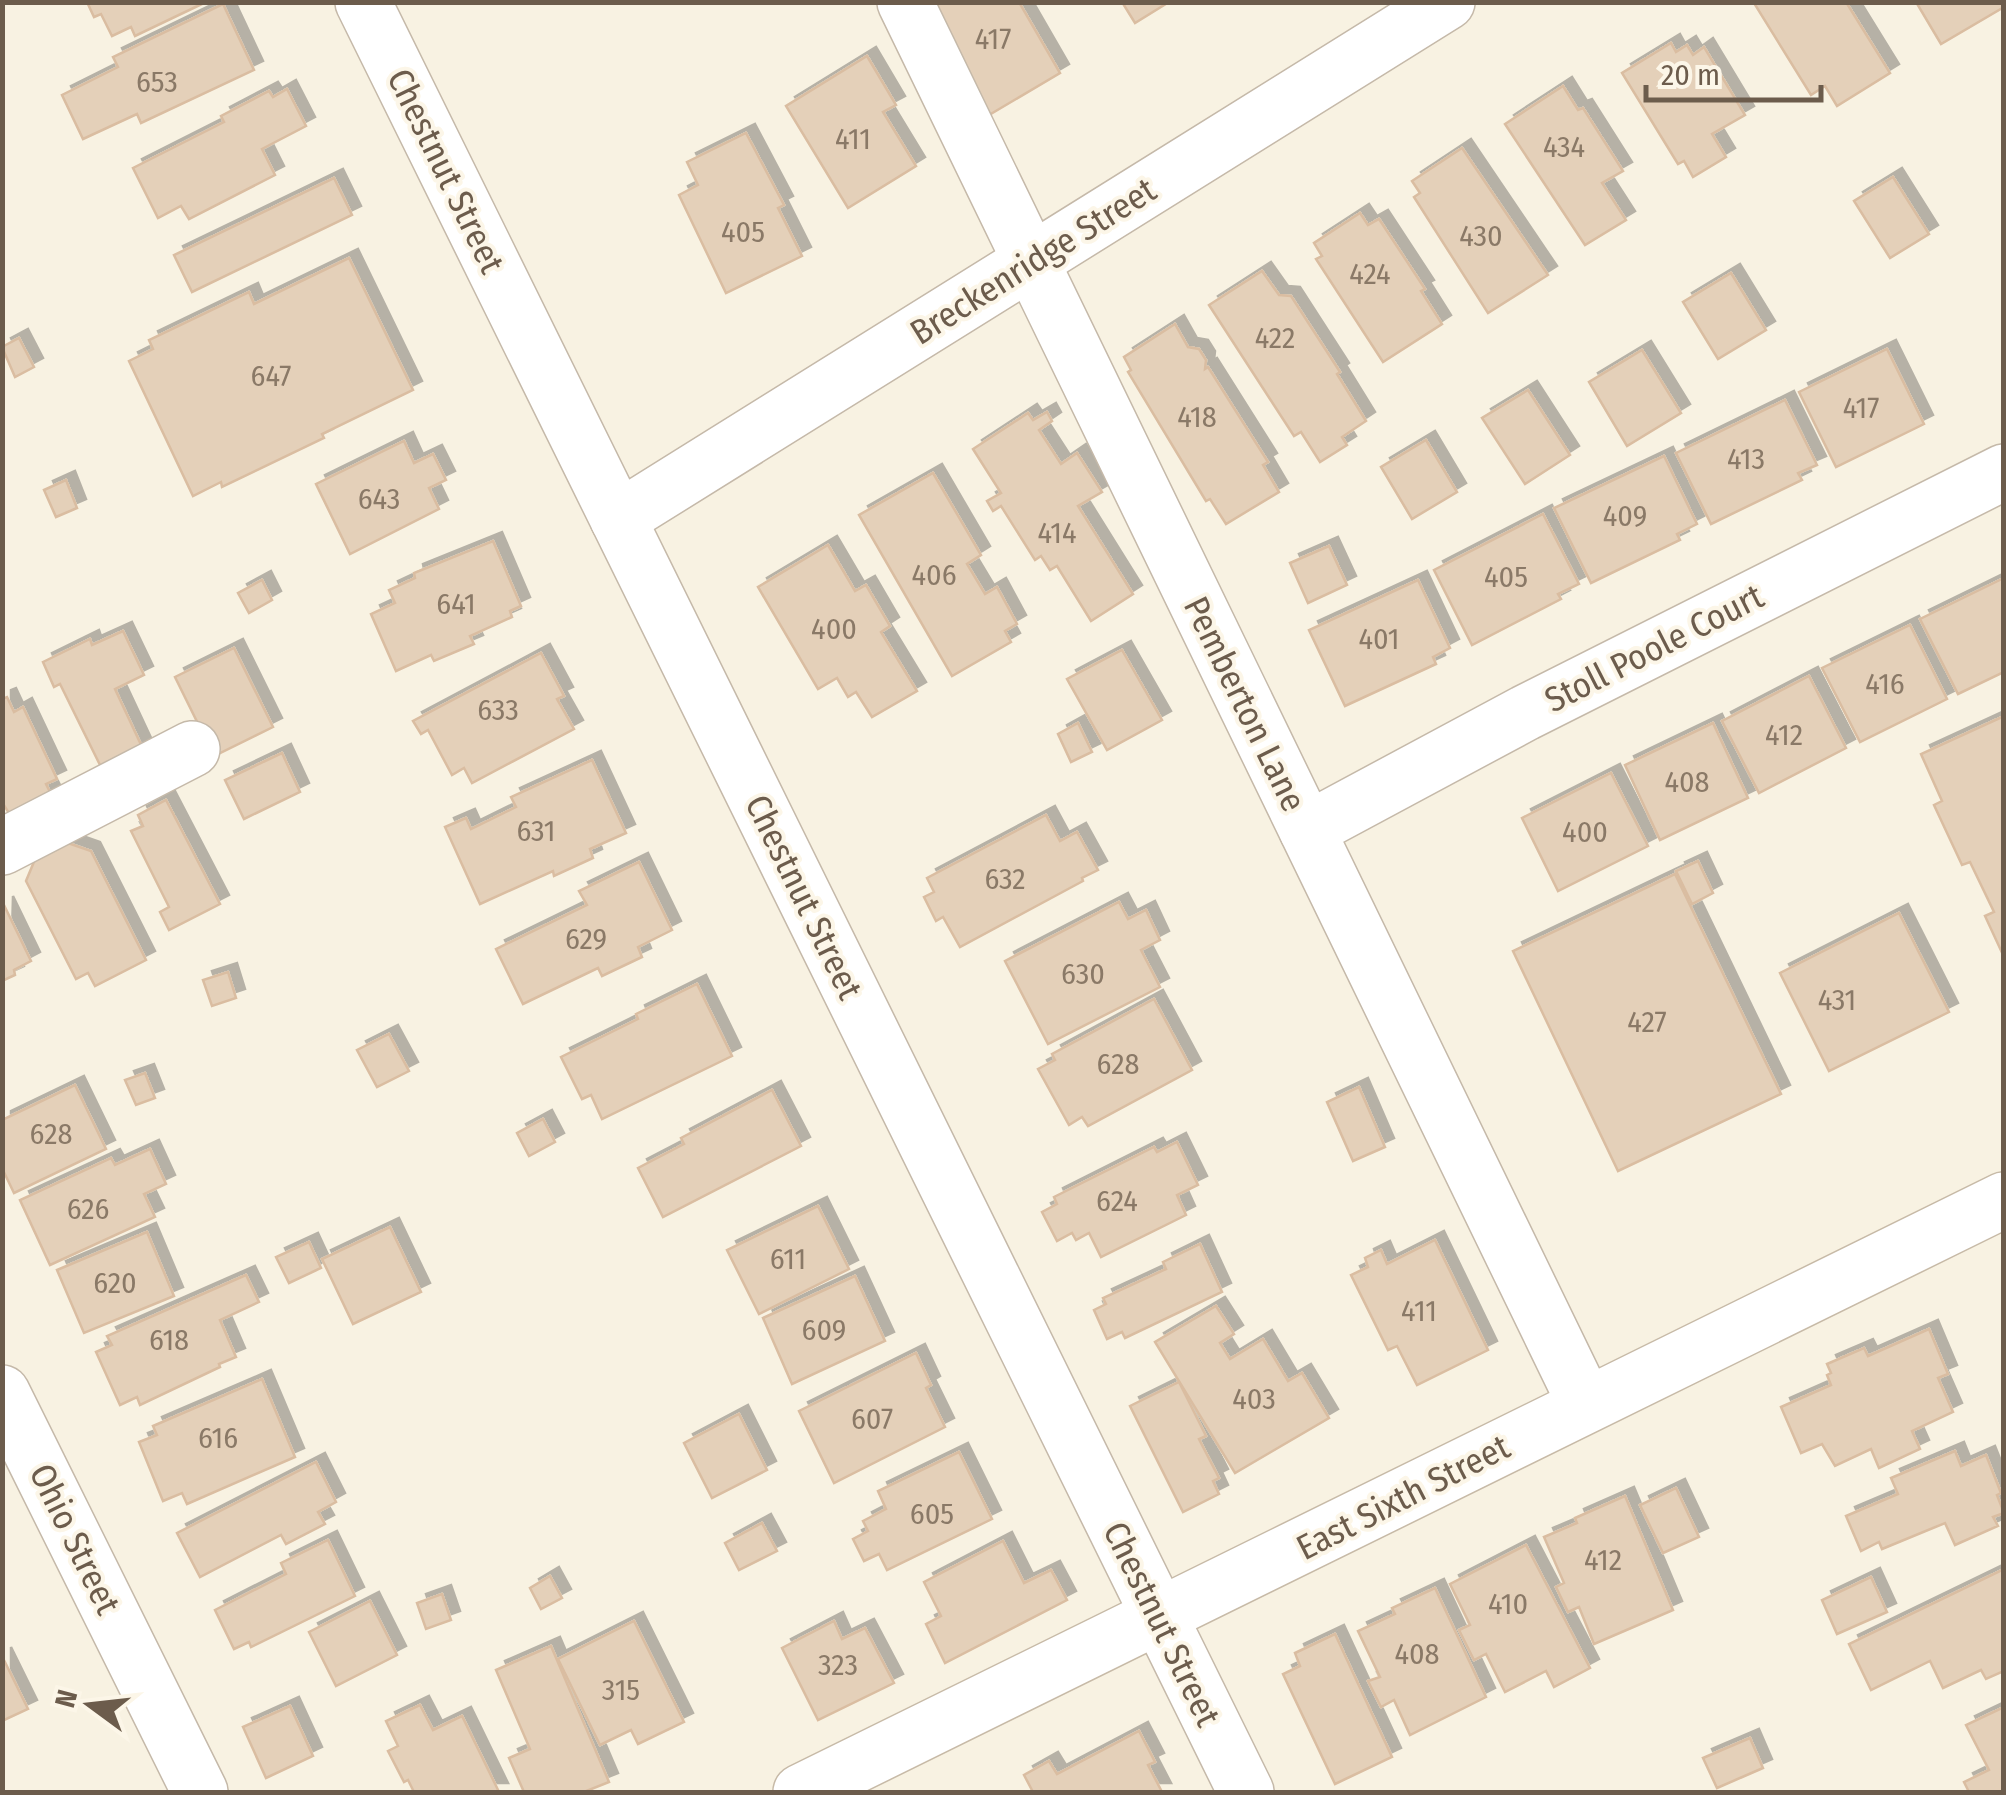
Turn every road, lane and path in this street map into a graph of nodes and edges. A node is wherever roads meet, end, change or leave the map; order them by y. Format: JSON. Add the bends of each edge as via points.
{"nodes":[{"id":1,"x":362,"y":2,"type":"edge"},
{"id":2,"x":905,"y":2,"type":"edge"},
{"id":3,"x":1448,"y":2,"type":"edge"},
{"id":4,"x":1031,"y":262,"type":"junction"},
{"id":5,"x":2004,"y":472,"type":"edge"},
{"id":6,"x":618,"y":519,"type":"junction"},
{"id":7,"x":192,"y":748,"type":"dead end"},
{"id":8,"x":1307,"y":830,"type":"junction"},
{"id":9,"x":2,"y":846,"type":"edge"},
{"id":10,"x":2003,"y":1201,"type":"edge"},
{"id":11,"x":2,"y":1394,"type":"edge"},
{"id":12,"x":1586,"y":1405,"type":"junction"},
{"id":13,"x":1160,"y":1618,"type":"junction"},
{"id":14,"x":200,"y":1792,"type":"edge"},
{"id":15,"x":801,"y":1792,"type":"edge"},
{"id":16,"x":1246,"y":1792,"type":"edge"}],
"edges":[{"from":1,"to":6,"type":"street","name":"Chestnut Street"},
{"from":2,"to":4,"type":"street","name":"Pemberton Lane"},
{"from":3,"to":4,"type":"street","name":"Breckenridge Street"},
{"from":4,"to":6,"type":"street","name":"Breckenridge Street"},
{"from":4,"to":8,"type":"street","name":"Pemberton Lane"},
{"from":5,"to":8,"type":"street","name":"Stoll Poole Court"},
{"from":6,"to":13,"type":"street","name":"Chestnut Street"},
{"from":7,"to":9,"type":"street"},
{"from":8,"to":12,"type":"street","name":"Pemberton Lane"},
{"from":10,"to":12,"type":"street","name":"East Sixth Street"},
{"from":11,"to":14,"type":"street","name":"Ohio Street"},
{"from":12,"to":13,"type":"street","name":"East Sixth Street"},
{"from":13,"to":15,"type":"street","name":"East Sixth Street"},
{"from":13,"to":16,"type":"street","name":"Chestnut Street"}]}
